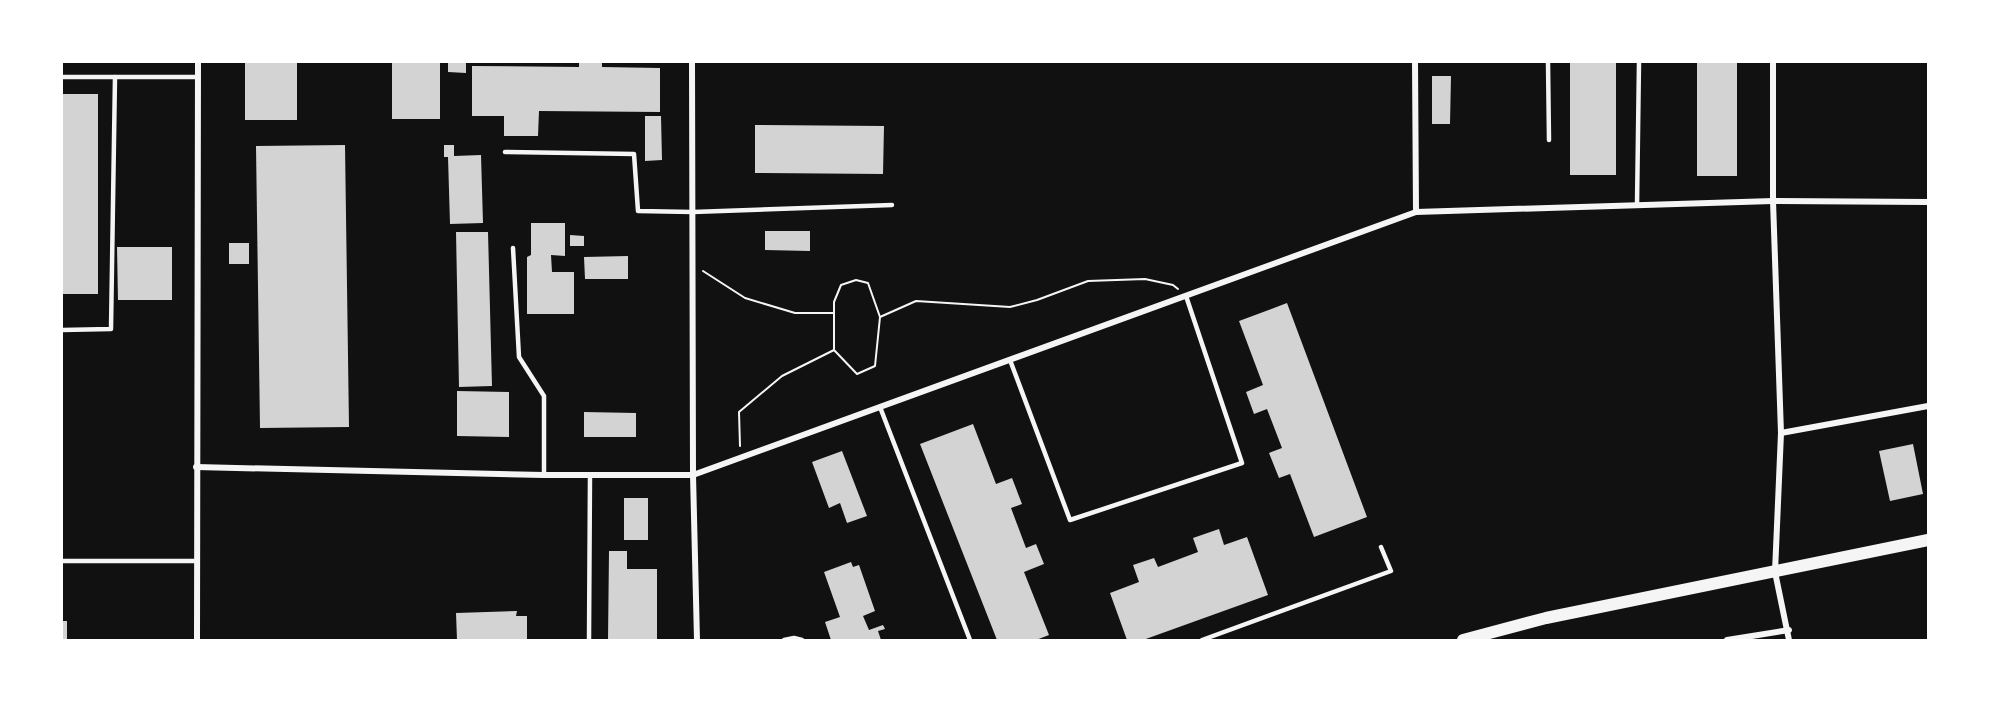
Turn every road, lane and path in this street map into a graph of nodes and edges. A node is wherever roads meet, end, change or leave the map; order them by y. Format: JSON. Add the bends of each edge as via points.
{"nodes":[{"id":1,"x":198,"y":62,"type":"edge"},
{"id":2,"x":693,"y":62,"type":"edge"},
{"id":3,"x":1415,"y":62,"type":"edge"},
{"id":4,"x":1548,"y":62,"type":"edge"},
{"id":5,"x":1639,"y":62,"type":"edge"},
{"id":6,"x":1773,"y":62,"type":"edge"},
{"id":7,"x":62,"y":77,"type":"edge"},
{"id":8,"x":115,"y":77,"type":"junction"},
{"id":9,"x":198,"y":77,"type":"junction"},
{"id":10,"x":1549,"y":140,"type":"dead end"},
{"id":11,"x":505,"y":152,"type":"dead end"},
{"id":12,"x":1773,"y":201,"type":"junction"},
{"id":13,"x":1929,"y":202,"type":"edge"},
{"id":14,"x":1637,"y":205,"type":"junction"},
{"id":15,"x":892,"y":206,"type":"dead end"},
{"id":16,"x":693,"y":212,"type":"junction"},
{"id":17,"x":1416,"y":212,"type":"junction"},
{"id":18,"x":513,"y":248,"type":"dead end"},
{"id":19,"x":693,"y":264,"type":"junction"},
{"id":20,"x":1186,"y":296,"type":"junction"},
{"id":21,"x":834,"y":313,"type":"junction"},
{"id":22,"x":880,"y":316,"type":"junction"},
{"id":23,"x":62,"y":330,"type":"edge"},
{"id":24,"x":834,"y":350,"type":"junction"},
{"id":25,"x":1010,"y":360,"type":"junction"},
{"id":26,"x":1929,"y":406,"type":"edge"},
{"id":27,"x":880,"y":407,"type":"junction"},
{"id":28,"x":1781,"y":433,"type":"junction"},
{"id":29,"x":740,"y":458,"type":"junction"},
{"id":30,"x":196,"y":467,"type":"junction"},
{"id":31,"x":544,"y":475,"type":"junction"},
{"id":32,"x":590,"y":475,"type":"junction"},
{"id":33,"x":693,"y":475,"type":"junction"},
{"id":34,"x":1929,"y":540,"type":"edge"},
{"id":35,"x":1381,"y":547,"type":"dead end"},
{"id":36,"x":62,"y":561,"type":"edge"},
{"id":37,"x":197,"y":561,"type":"junction"},
{"id":38,"x":1775,"y":572,"type":"junction"},
{"id":39,"x":1788,"y":630,"type":"junction"},
{"id":40,"x":197,"y":640,"type":"edge"},
{"id":41,"x":589,"y":640,"type":"edge"},
{"id":42,"x":697,"y":640,"type":"edge"},
{"id":43,"x":784,"y":640,"type":"edge"},
{"id":44,"x":802,"y":640,"type":"edge"},
{"id":45,"x":970,"y":640,"type":"edge"},
{"id":46,"x":1202,"y":640,"type":"edge"},
{"id":47,"x":1463,"y":640,"type":"edge"},
{"id":48,"x":1727,"y":640,"type":"edge"},
{"id":49,"x":1789,"y":640,"type":"edge"}],
"edges":[{"from":1,"to":9,"type":"street"},
{"from":2,"to":16,"type":"street"},
{"from":3,"to":17,"type":"street"},
{"from":4,"to":10,"type":"lane"},
{"from":5,"to":14,"type":"lane"},
{"from":6,"to":12,"type":"street"},
{"from":7,"to":8,"type":"lane"},
{"from":8,"to":9,"type":"lane"},
{"from":8,"to":23,"type":"lane","via":[[111,328]]},
{"from":9,"to":30,"type":"street"},
{"from":11,"to":16,"type":"lane","via":[[634,154],[638,211]]},
{"from":12,"to":13,"type":"street"},
{"from":12,"to":14,"type":"street"},
{"from":12,"to":28,"type":"street"},
{"from":14,"to":17,"type":"street"},
{"from":15,"to":16,"type":"lane"},
{"from":16,"to":19,"type":"street"},
{"from":17,"to":20,"type":"street"},
{"from":18,"to":31,"type":"lane","via":[[519,357],[544,396]]},
{"from":19,"to":21,"type":"path","via":[[746,298],[795,313]]},
{"from":19,"to":33,"type":"street"},
{"from":20,"to":22,"type":"path","via":[[1173,285],[1145,279],[1088,281],[1010,307],[916,301]]},
{"from":20,"to":25,"type":"street"},
{"from":20,"to":25,"type":"lane","via":[[1242,463],[1070,520]]},
{"from":21,"to":22,"type":"path","via":[[841,285],[856,280],[868,283]]},
{"from":21,"to":24,"type":"path"},
{"from":22,"to":24,"type":"path","via":[[875,366],[856,374]]},
{"from":24,"to":29,"type":"path","via":[[782,376],[739,412]]},
{"from":25,"to":27,"type":"street"},
{"from":26,"to":28,"type":"street"},
{"from":27,"to":29,"type":"street"},
{"from":27,"to":45,"type":"lane"},
{"from":28,"to":38,"type":"street"},
{"from":29,"to":33,"type":"street"},
{"from":30,"to":31,"type":"street"},
{"from":30,"to":37,"type":"street"},
{"from":31,"to":32,"type":"street"},
{"from":32,"to":33,"type":"street"},
{"from":32,"to":41,"type":"lane"},
{"from":33,"to":42,"type":"street"},
{"from":34,"to":38,"type":"main road"},
{"from":35,"to":46,"type":"lane","via":[[1390,571]]},
{"from":36,"to":37,"type":"lane"},
{"from":37,"to":40,"type":"street"},
{"from":38,"to":39,"type":"street"},
{"from":38,"to":47,"type":"main road","via":[[1546,618]]},
{"from":39,"to":48,"type":"street"},
{"from":39,"to":49,"type":"street"},
{"from":43,"to":44,"type":"lane"}]}
